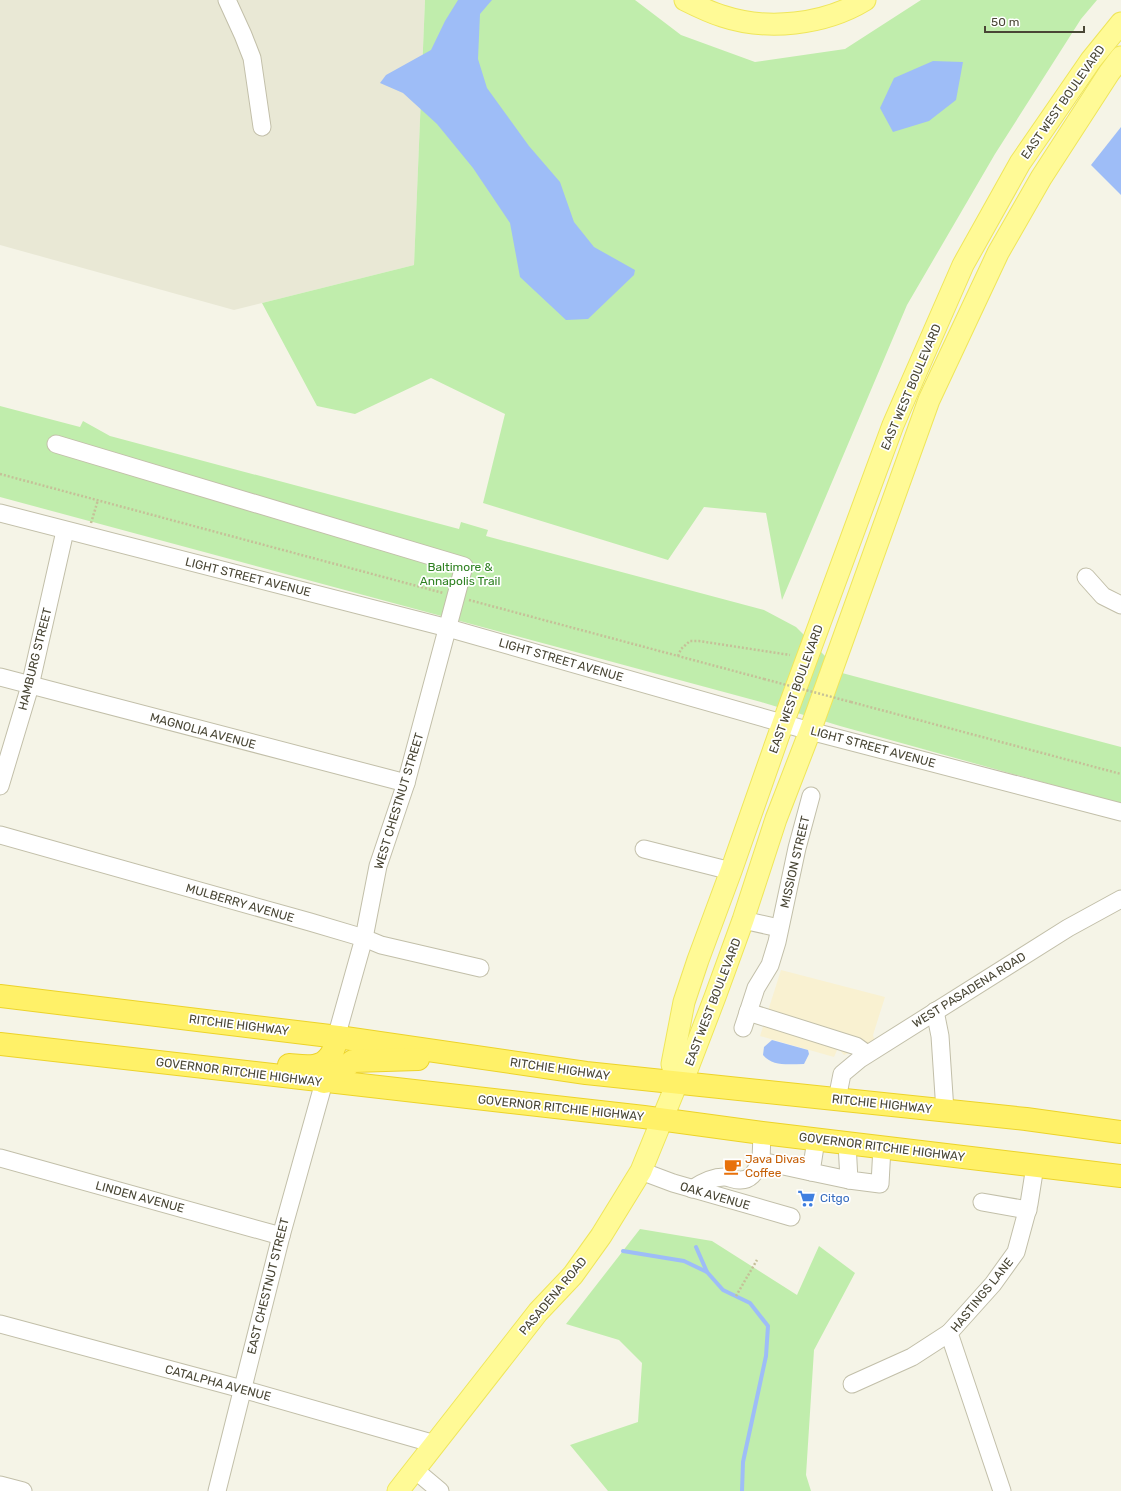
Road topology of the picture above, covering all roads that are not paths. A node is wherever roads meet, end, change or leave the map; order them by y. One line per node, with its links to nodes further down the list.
1 (227, 0): 6 (street)
2 (685, 0): 3 (main road)
3 (865, 0)
4 (1121, 23): 15 (main road, EAST WEST BOULEVARD)
5 (1121, 57): 16 (main road, EAST WEST BOULEVARD)
6 (262, 127)
7 (56, 444): 12 (street, WEST CHESTNUT STREET)
8 (0, 513): 9 (street, LIGHT STREET AVENUE)
9 (65, 531): 12 (street, LIGHT STREET AVENUE); 14 (street, HAMBURG STREET)
10 (1086, 577): 11 (street)
11 (1121, 605)
12 (448, 628): 15 (street, LIGHT STREET AVENUE); 17 (street, WEST CHESTNUT STREET)
13 (0, 677): 14 (street, MAGNOLIA AVENUE)
14 (30, 686): 17 (street, MAGNOLIA AVENUE); 18 (street, HAMBURG STREET)
15 (783, 723): 16 (street, LIGHT STREET AVENUE); 23 (main road, EAST WEST BOULEVARD)
16 (810, 731): 20 (street, LIGHT STREET AVENUE); 25 (main road, EAST WEST BOULEVARD)
17 (406, 783): 27 (street, WEST CHESTNUT STREET)
18 (0, 786)
19 (811, 796): 26 (street, MISSION STREET)
20 (1121, 812)
21 (0, 835): 27 (street, MULBERRY AVENUE)
22 (644, 848): 23 (street)
23 (731, 871): 37 (main road, EAST WEST BOULEVARD)
24 (1121, 899): 30 (street, WEST PASADENA ROAD)
25 (743, 920): 26 (street); 37 (main road, EAST WEST BOULEVARD)
26 (780, 928): 33 (street, MISSION STREET)
27 (364, 938): 28 (street, MULBERRY AVENUE); 31 (street, WEST CHESTNUT STREET)
28 (480, 968)
29 (0, 996): 31 (highway, RITCHIE HIGHWAY)
30 (935, 1012): 33 (street, WEST PASADENA ROAD); 39 (street)
31 (338, 1037): 34 (highway, RITCHIE HIGHWAY); 35 (highway)
32 (0, 1044): 35 (highway, GOVERNOR RITCHIE HIGHWAY)
33 (867, 1054): 38 (street, WEST PASADENA ROAD)
34 (477, 1057): 36 (highway); 37 (highway, RITCHIE HIGHWAY)
35 (181, 1065): 36 (highway, GOVERNOR RITCHIE HIGHWAY)
36 (324, 1082): 40 (highway, GOVERNOR RITCHIE HIGHWAY); 57 (street, EAST CHESTNUT STREET)
37 (677, 1083): 38 (highway, RITCHIE HIGHWAY); 40 (main road, PASADENA ROAD)
38 (837, 1099): 39 (highway, RITCHIE HIGHWAY)
39 (945, 1111): 41 (highway, RITCHIE HIGHWAY)
40 (663, 1121): 42 (highway, GOVERNOR RITCHIE HIGHWAY); 49 (main road, PASADENA ROAD)
41 (1121, 1132)
42 (762, 1133): 43 (highway, GOVERNOR RITCHIE HIGHWAY); 47 (street)
43 (816, 1140): 44 (highway, GOVERNOR RITCHIE HIGHWAY); 50 (street)
44 (847, 1143): 45 (highway, GOVERNOR RITCHIE HIGHWAY); 52 (street)
45 (882, 1147): 48 (highway, GOVERNOR RITCHIE HIGHWAY); 52 (street)
46 (0, 1158): 57 (street, LINDEN AVENUE)
47 (761, 1161): 50 (street); 53 (street)
48 (1035, 1166): 51 (highway, GOVERNOR RITCHIE HIGHWAY); 55 (street, HASTINGS LANE)
49 (641, 1171): 53 (street, OAK AVENUE); 62 (main road, PASADENA ROAD)
50 (811, 1172): 52 (street)
51 (1121, 1176)
52 (849, 1180)
53 (692, 1189): 56 (street, OAK AVENUE)
54 (982, 1202): 55 (street)
55 (1028, 1210): 59 (street, HASTINGS LANE)
56 (790, 1217)
57 (281, 1236): 61 (street, EAST CHESTNUT STREET)
58 (0, 1324): 61 (street, CATALPHA AVENUE)
59 (949, 1333): 60 (street); 69 (street, HASTINGS LANE)
60 (852, 1384)
61 (242, 1389): 62 (street, CATALPHA AVENUE); 66 (street, EAST CHESTNUT STREET)
62 (435, 1444): 63 (main road, PASADENA ROAD)
63 (415, 1470): 67 (main road, PASADENA ROAD); 68 (street)
64 (0, 1485): 65 (street)
65 (23, 1491)
66 (217, 1491)
67 (398, 1491)
68 (440, 1491)
69 (1002, 1491)

